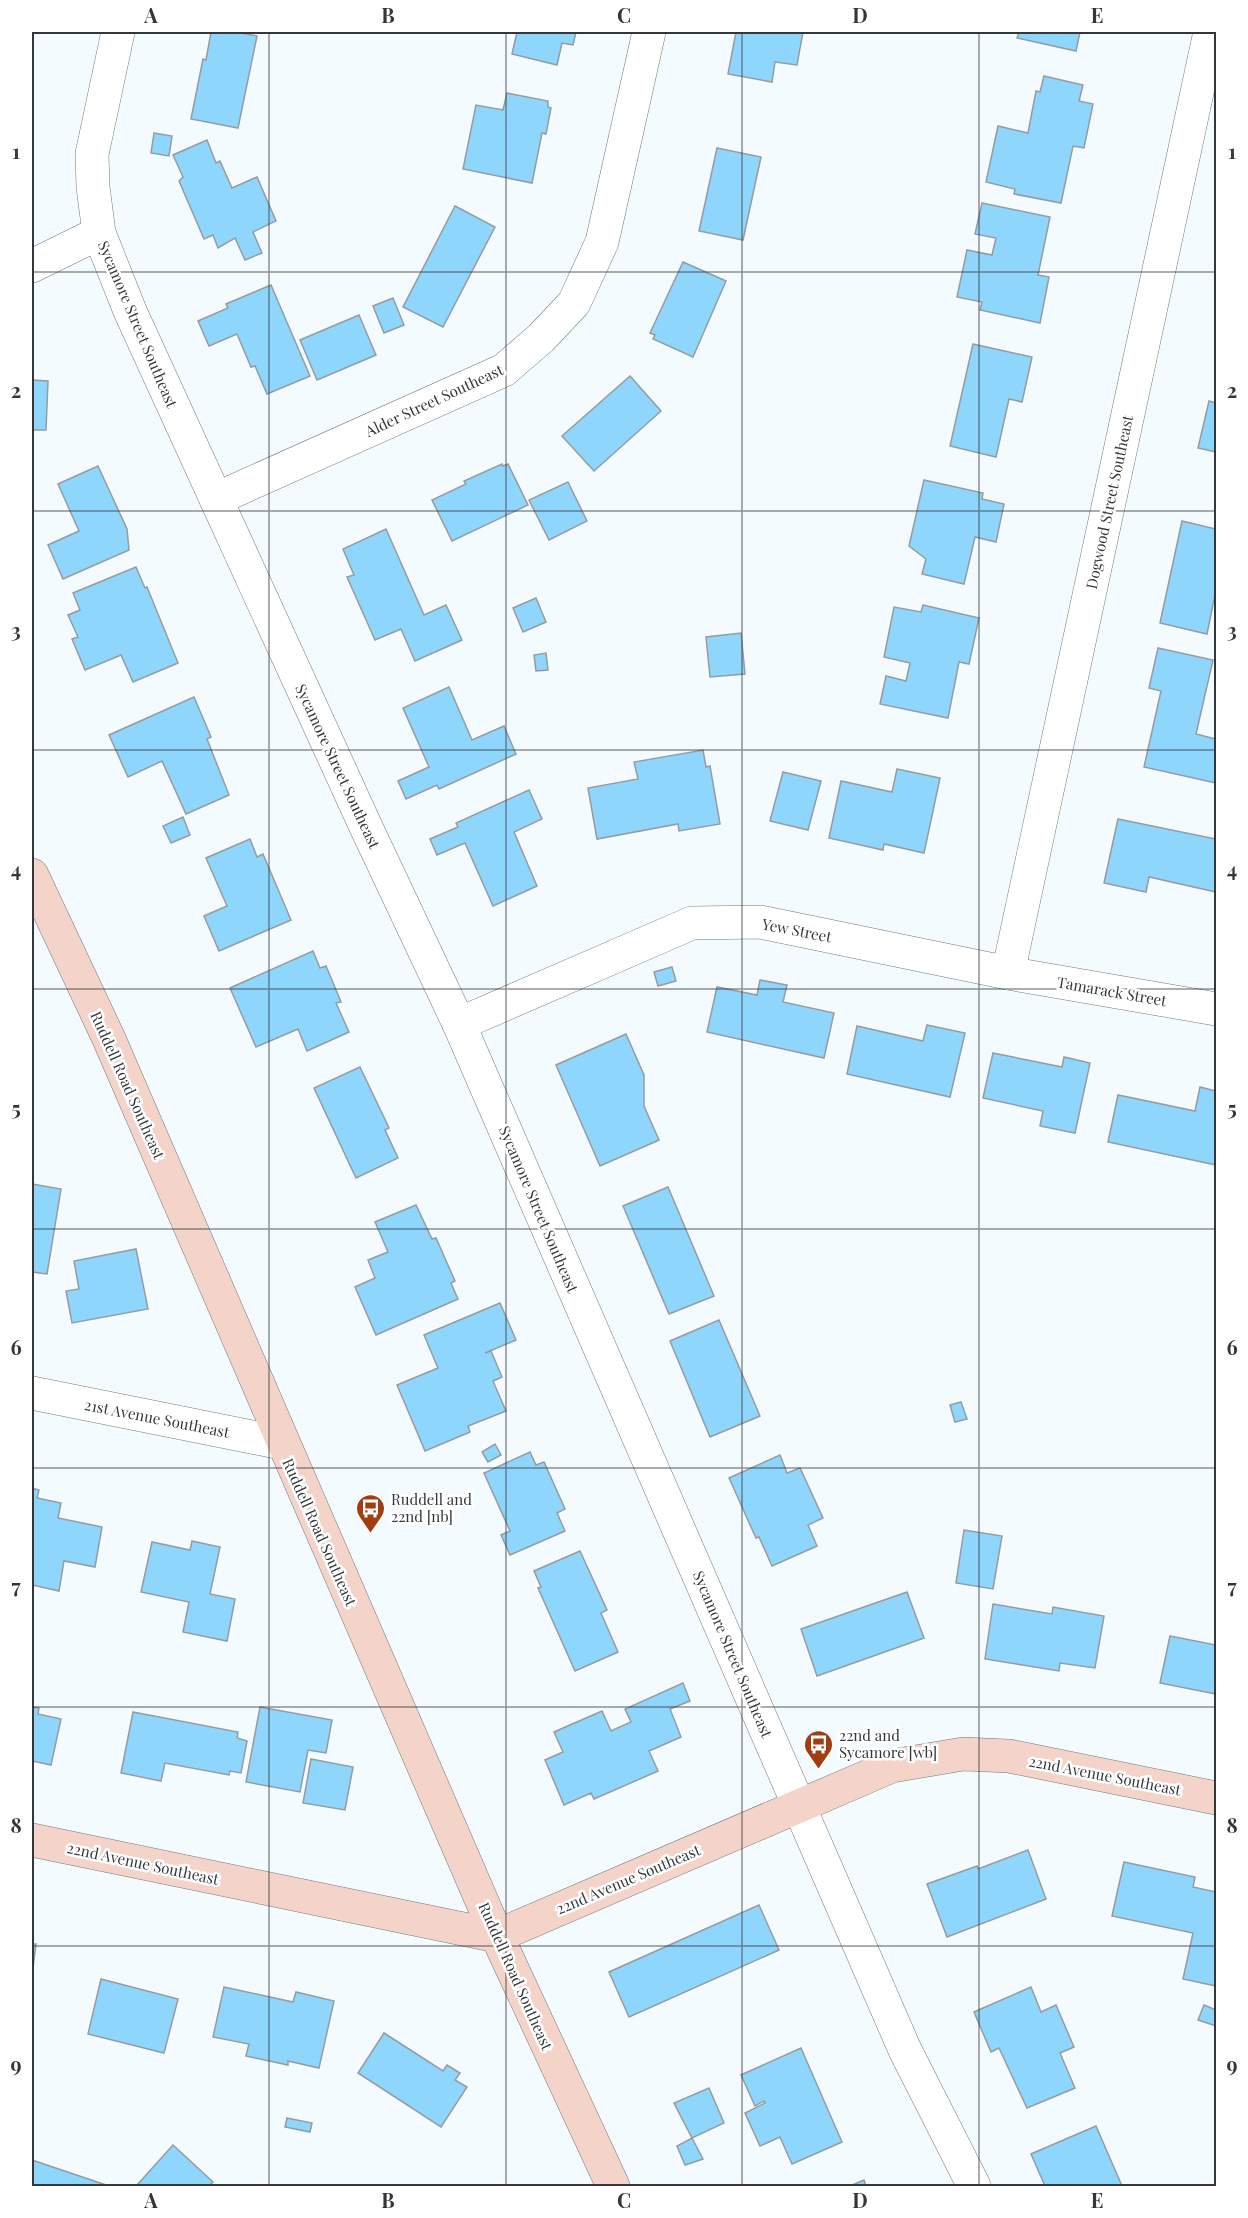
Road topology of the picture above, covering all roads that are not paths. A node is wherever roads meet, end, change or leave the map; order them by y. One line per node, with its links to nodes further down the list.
1 (118, 32): 4 (street, Sycamore Street Southeast)
2 (649, 32): 6 (street, Alder Street Southeast)
3 (1210, 32): 8 (street, Dogwood Street Southeast)
4 (99, 233): 5 (street); 6 (street, Sycamore Street Southeast)
5 (32, 266)
6 (216, 499): 10 (street, Sycamore Street Southeast)
7 (32, 875): 12 (main road, Ruddell Road Southeast)
8 (1008, 973): 9 (street, Tamarack Street); 10 (street, Yew Street)
9 (1216, 1009)
10 (459, 1024): 14 (street, Sycamore Street Southeast)
11 (32, 1393): 12 (street, 21st Avenue Southeast)
12 (282, 1443): 16 (main road, Ruddell Road Southeast)
13 (1216, 1798): 14 (main road, 22nd Avenue Southeast)
14 (798, 1805): 16 (main road, 22nd Avenue Southeast); 18 (street, Sycamore Street Southeast)
15 (32, 1840): 16 (main road, 22nd Avenue Southeast)
16 (497, 1936): 17 (main road, Ruddell Road Southeast)
17 (613, 2187)
18 (974, 2187)

